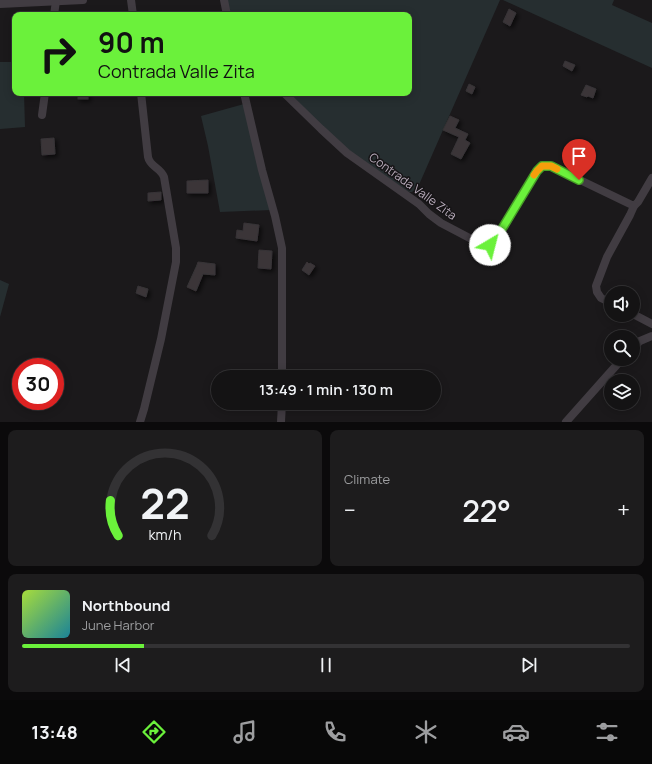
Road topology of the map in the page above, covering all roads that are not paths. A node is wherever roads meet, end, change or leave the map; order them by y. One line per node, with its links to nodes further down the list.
1 (83, 0): 4 (street)
2 (131, 0): 7 (street)
3 (224, 0): 8 (street)
4 (56, 1): 5 (street); 6 (street)
5 (0, 4)
6 (54, 12)
7 (133, 12)
8 (226, 12)
9 (45, 96): 13 (street)
10 (141, 96): 24 (street)
11 (245, 96): 22 (street)
12 (287, 96): 15 (street, Contrada Valle Zita)
13 (42, 115)
14 (652, 178): 15 (street)
15 (634, 206): 16 (street)
16 (604, 300)
17 (640, 318): 18 (street)
18 (652, 324)
19 (652, 336): 20 (street)
20 (640, 341)
21 (616, 366): 26 (street)
22 (282, 370)
23 (282, 410): 25 (street)
24 (140, 422)
25 (281, 422)
26 (566, 422)

